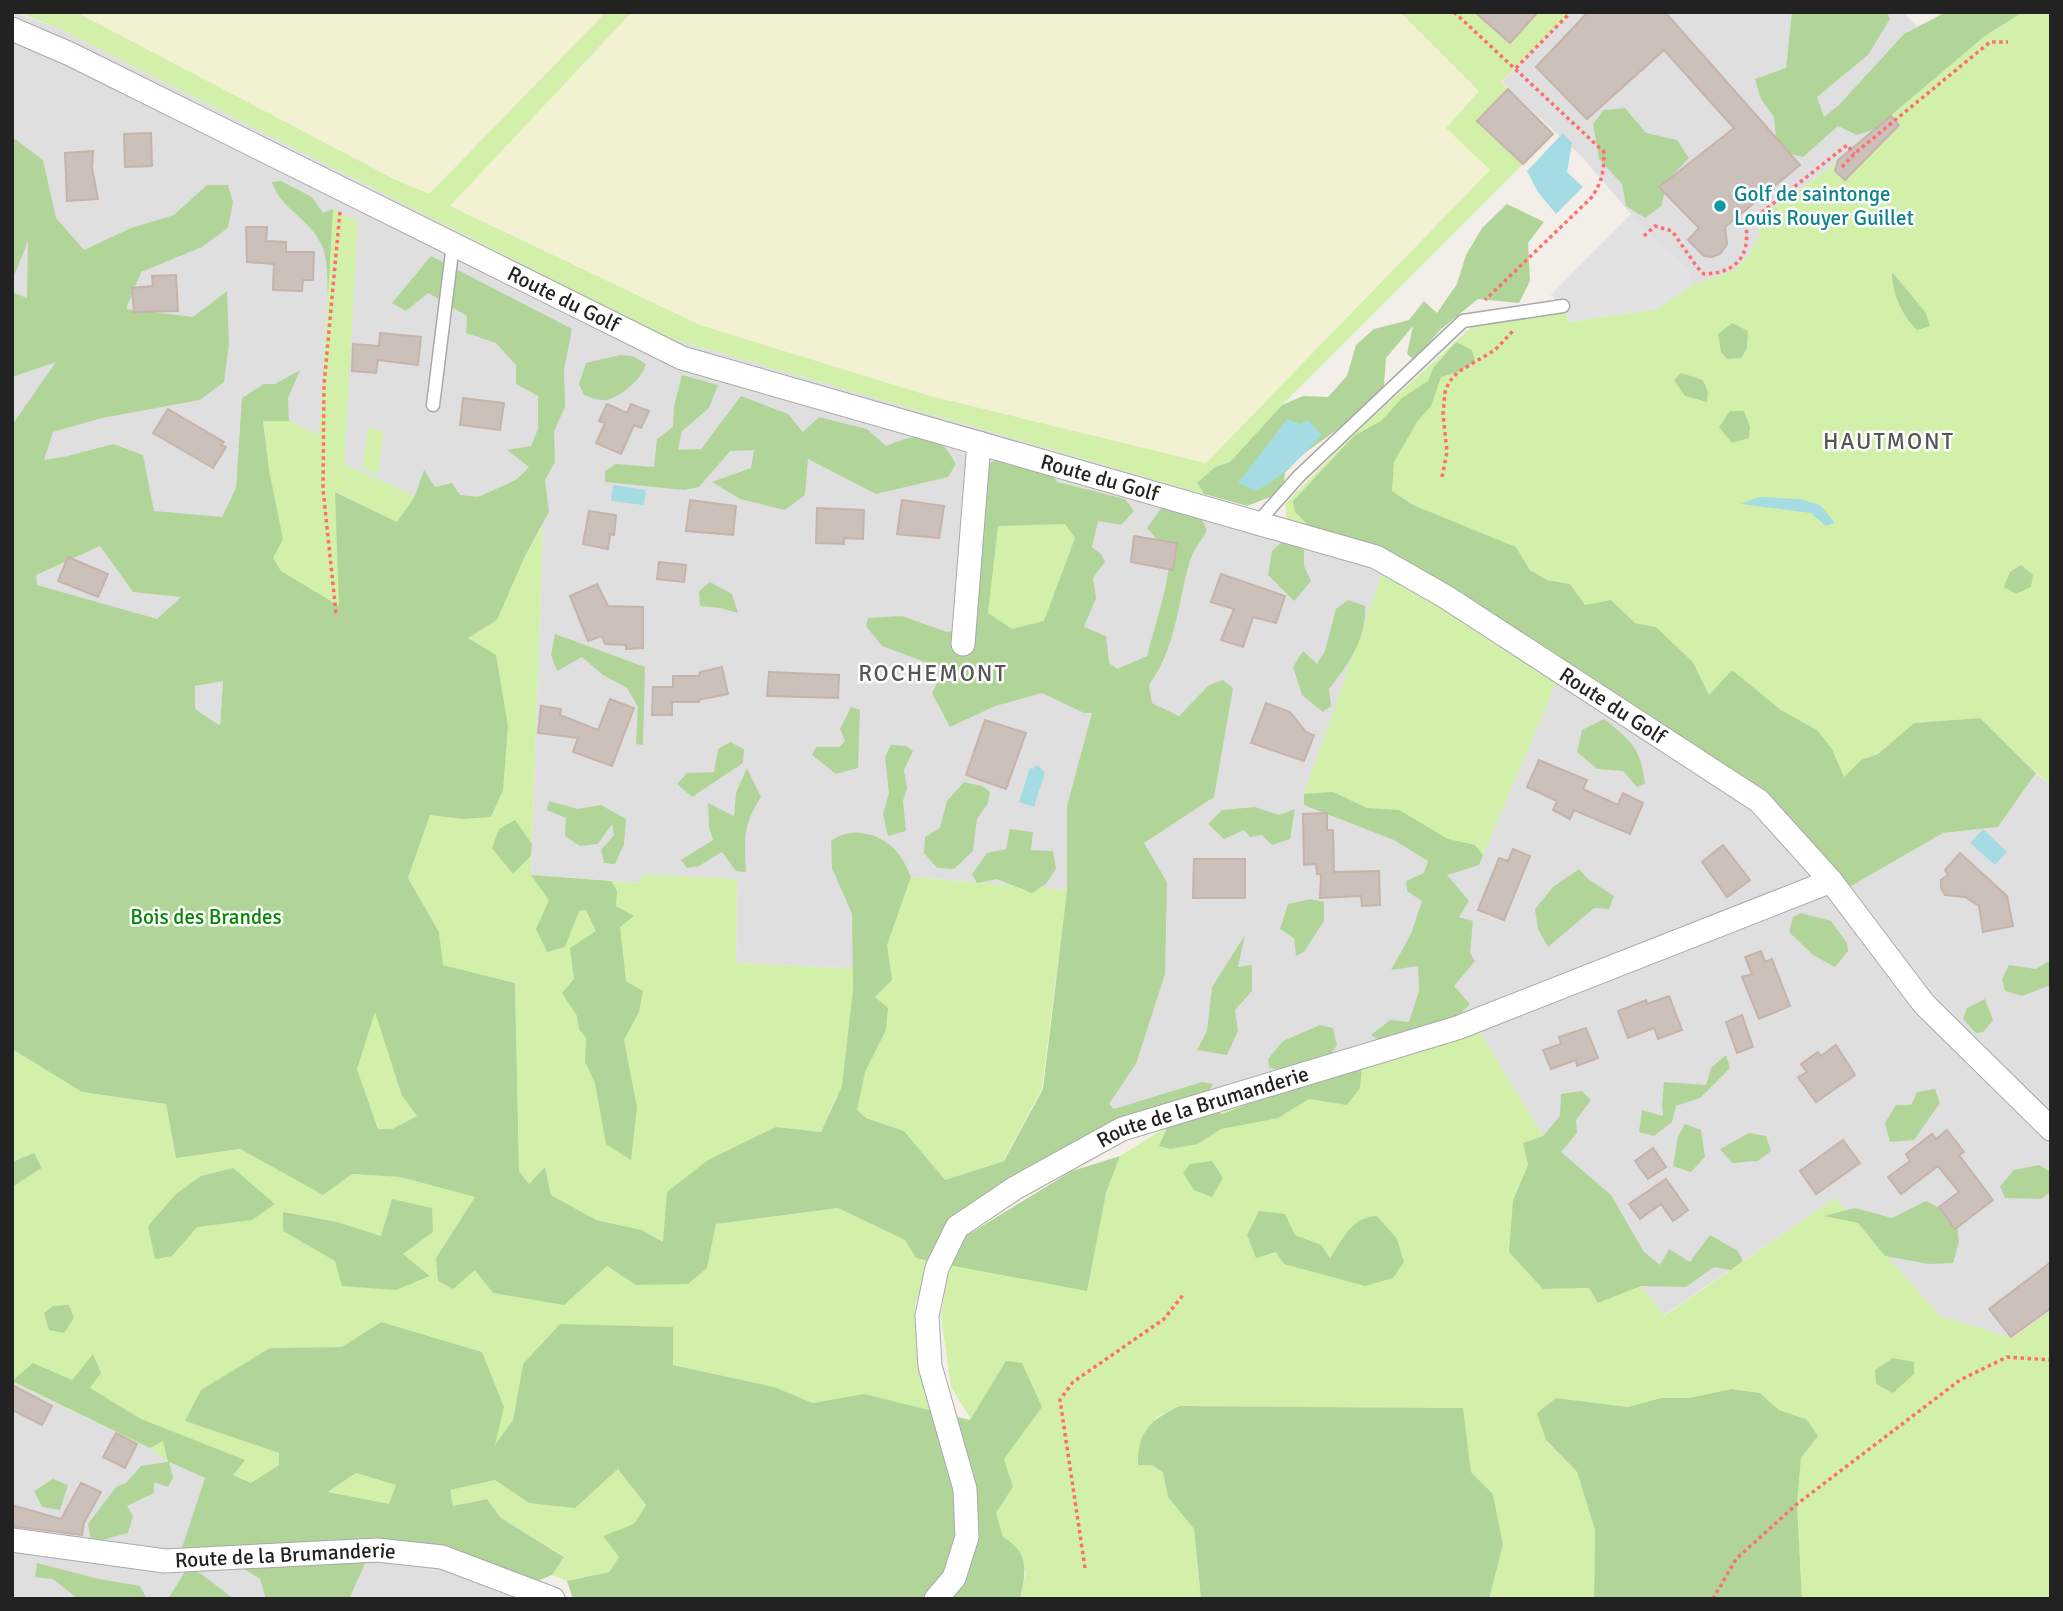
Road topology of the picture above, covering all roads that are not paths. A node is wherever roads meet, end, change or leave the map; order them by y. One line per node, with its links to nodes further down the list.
1 (12, 29): 2 (street, Route du Golf)
2 (453, 244): 4 (lane); 5 (street, Route du Golf)
3 (1563, 306): 6 (lane)
4 (433, 405)
5 (979, 443): 6 (street, Route du Golf); 7 (street)
6 (1258, 522): 8 (street, Route du Golf)
7 (964, 644)
8 (1831, 881): 9 (street, Route du Golf); 12 (street, Route de la Brumanderie)
9 (2051, 1129)
10 (12, 1540): 11 (street, Route de la Brumanderie)
11 (553, 1599)
12 (936, 1599)

